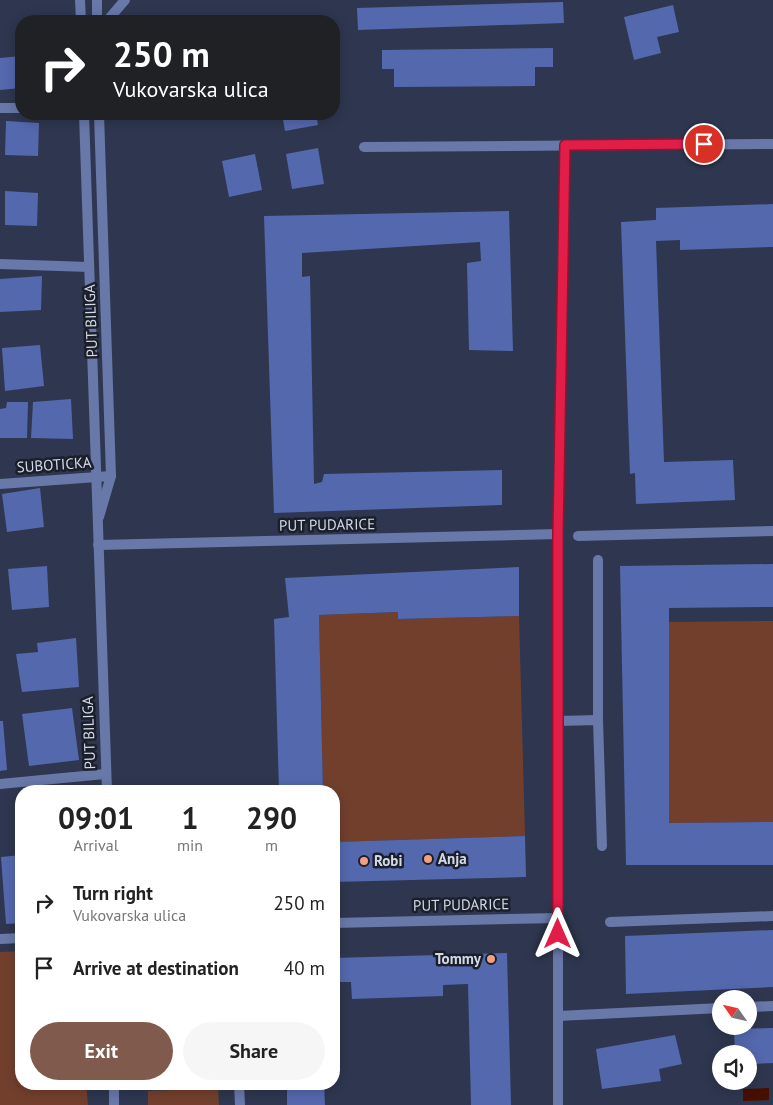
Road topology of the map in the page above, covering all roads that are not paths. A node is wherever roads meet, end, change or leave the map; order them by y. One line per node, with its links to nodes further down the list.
1 (80, 0): 4 (street)
2 (97, 0): 5 (street)
3 (125, 0): 6 (street)
4 (81, 15)
5 (97, 15)
6 (112, 15)
7 (0, 108): 8 (street)
8 (15, 108)
9 (84, 120): 15 (street, PUT BILIGA)
10 (99, 120): 16 (street, PUT BILIGA)
11 (773, 144): 12 (street)
12 (565, 145): 13 (street); 21 (street)
13 (364, 147)
14 (0, 264): 15 (street)
15 (89, 267): 17 (street, PUT BILIGA)
16 (111, 476): 17 (street, SUBOTICKA); 19 (street, PUT BILIGA)
17 (96, 477): 18 (street, SUBOTICKA); 19 (street, PUT BILIGA)
18 (0, 484)
19 (97, 525): 23 (street, PUT BILIGA)
20 (773, 532): 22 (street)
21 (558, 534): 23 (street, PUT PUDARICE); 26 (street)
22 (578, 536)
23 (98, 545): 27 (street, PUT BILIGA)
24 (598, 560): 25 (street)
25 (598, 720): 26 (street); 30 (street)
26 (558, 721): 32 (street)
27 (105, 774): 28 (street); 29 (street, PUT BILIGA)
28 (0, 784)
29 (106, 785)
30 (602, 846)
31 (773, 916): 33 (street)
32 (558, 918): 34 (street, PUT PUDARICE); 40 (street)
33 (610, 922)
34 (340, 923)
35 (15, 938): 36 (street)
36 (0, 939)
37 (773, 1006): 38 (street)
38 (758, 1007)
39 (712, 1008): 40 (street)
40 (558, 1016): 45 (street)
41 (114, 1090): 43 (street)
42 (239, 1090): 44 (street)
43 (114, 1105)
44 (240, 1105)
45 (558, 1105)

